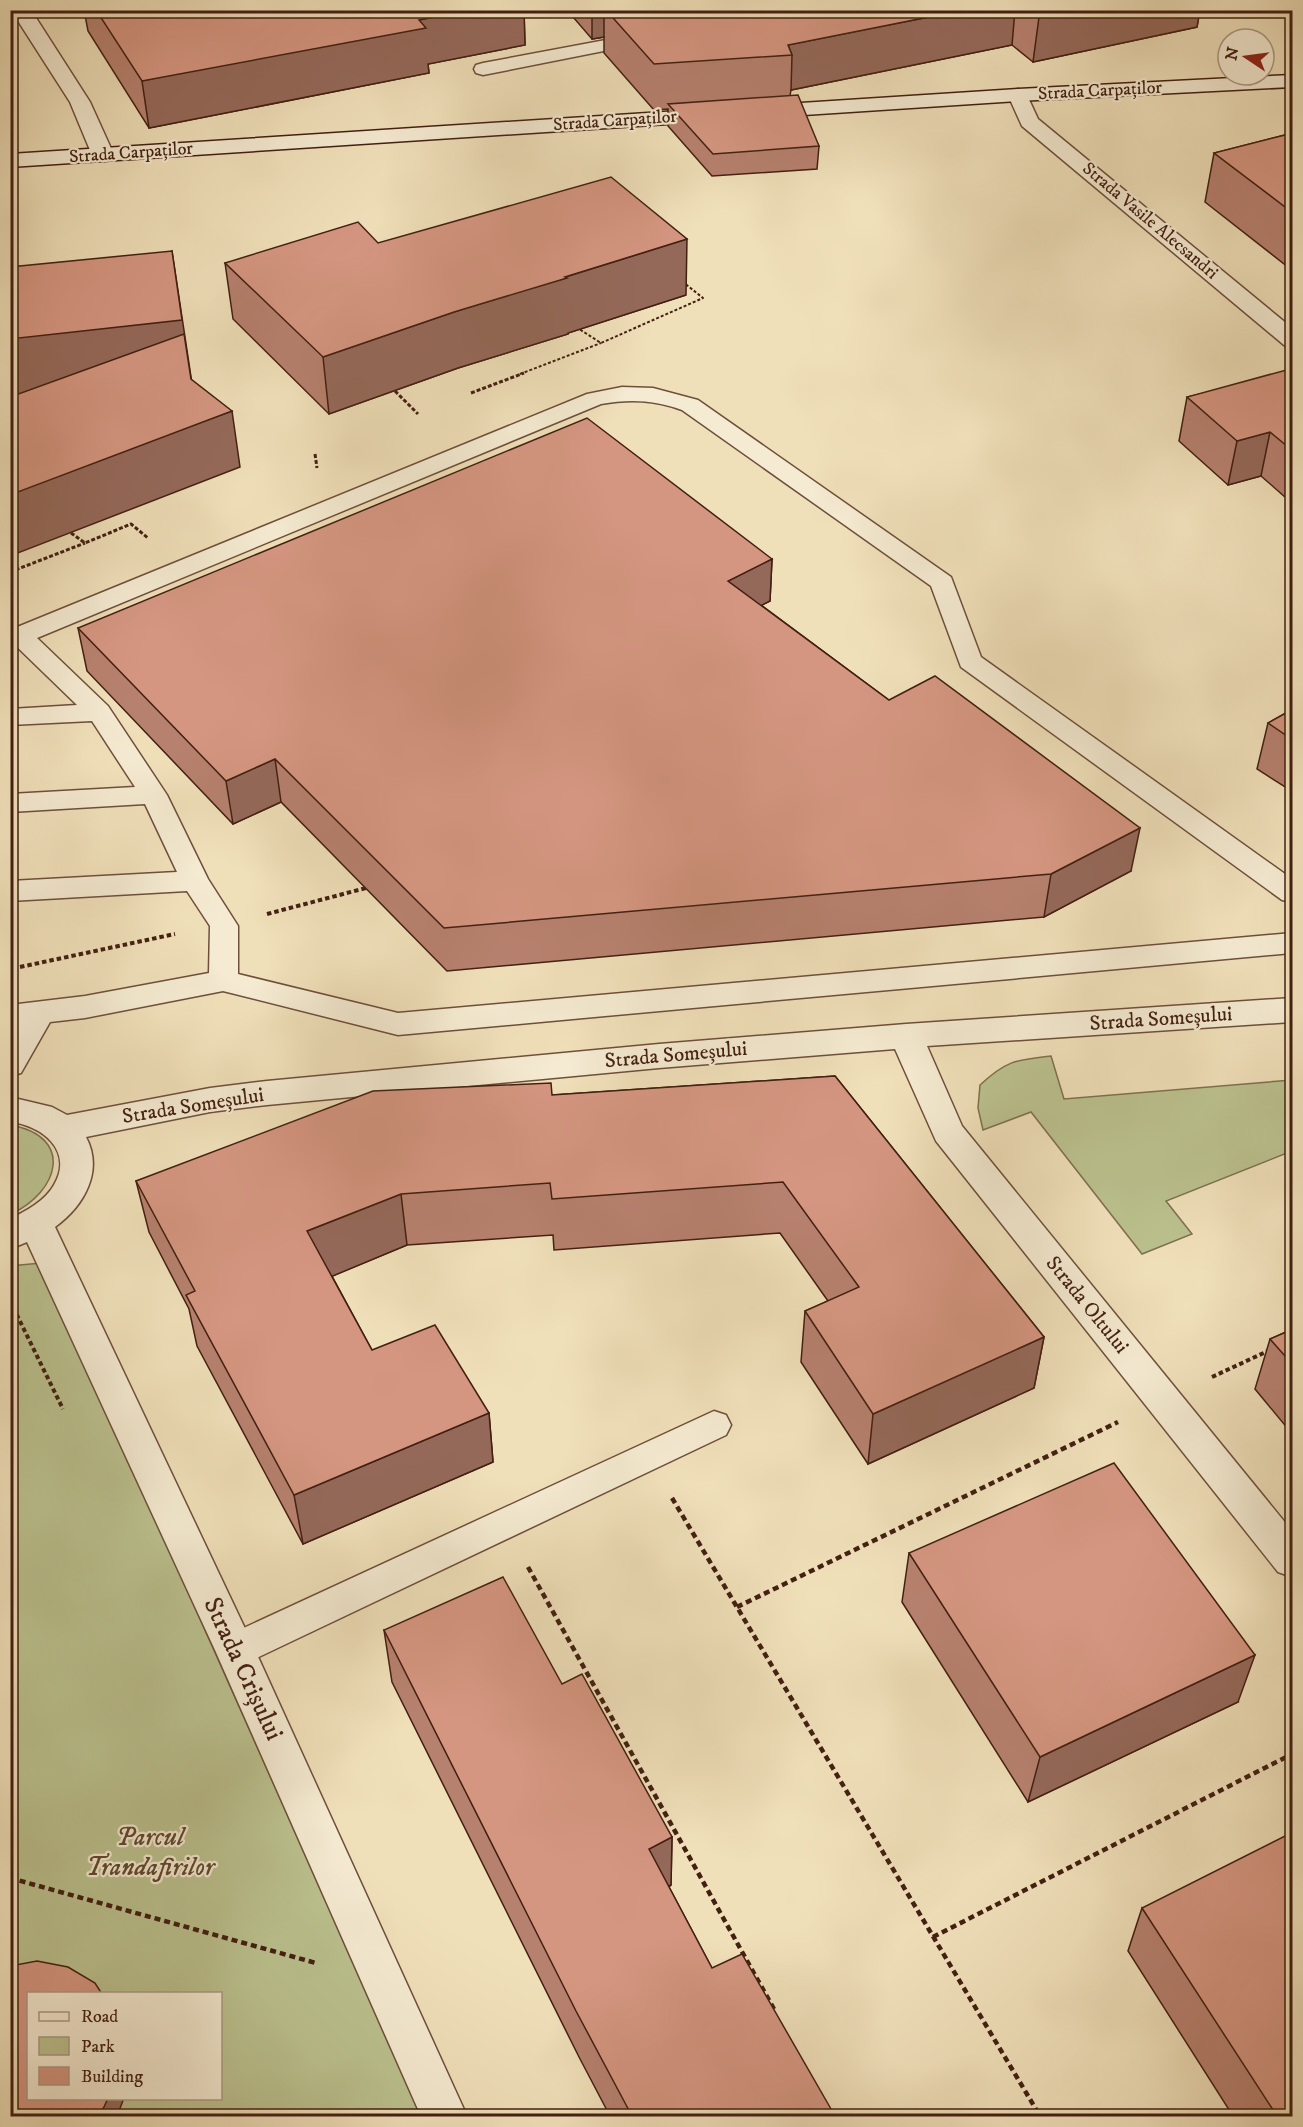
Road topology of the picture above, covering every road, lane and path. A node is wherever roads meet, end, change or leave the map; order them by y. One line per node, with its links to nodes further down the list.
1 (21, 10): 6 (street)
2 (657, 35): 3 (lane)
3 (483, 69)
4 (1293, 81): 5 (street, Strada Carpaților)
5 (1018, 95): 6 (street, Strada Carpaților); 10 (street, Strada Vasile Alecsandri)
6 (103, 155): 7 (street, Strada Carpaților)
7 (10, 161)
8 (678, 277): 11 (path)
9 (571, 323): 11 (path)
10 (1293, 340)
11 (601, 343): 13 (path)
12 (395, 391): 14 (path)
13 (471, 393)
14 (418, 414)
15 (71, 533): 16 (path)
16 (85, 543): 17 (path); 18 (path)
17 (184, 568): 19 (lane); 26 (lane)
18 (10, 572)
19 (15, 637): 20 (lane)
20 (99, 712): 21 (lane); 22 (lane)
21 (10, 717)
22 (154, 795): 23 (lane); 24 (lane)
23 (10, 803)
24 (195, 881): 25 (lane); 28 (lane)
25 (10, 891)
26 (1293, 893)
27 (1293, 943): 28 (lane)
28 (223, 981): 30 (lane)
29 (1293, 1010): 32 (street, Strada Someșului)
30 (40, 1012): 31 (lane); 33 (lane)
31 (10, 1016)
32 (906, 1036): 35 (street, Strada Someșului); 38 (street, Strada Oltului)
33 (10, 1065)
34 (10, 1109): 35 (street)
35 (63, 1129): 36 (street)
36 (23, 1229): 44 (street, Strada Crișului)
37 (1271, 1350): 38 (path)
38 (1163, 1400): 42 (street, Strada Oltului); 43 (path)
39 (714, 1425): 40 (lane)
40 (648, 1457): 41 (lane); 43 (path)
41 (505, 1525): 44 (lane); 49 (path)
42 (1293, 1560)
43 (736, 1607): 47 (path)
44 (235, 1650): 50 (street, Strada Crișului)
45 (1293, 1754): 47 (path)
46 (10, 1878): 48 (path)
47 (933, 1937): 51 (path)
48 (325, 1965)
49 (776, 2013)
50 (444, 2116)
51 (1040, 2116)

